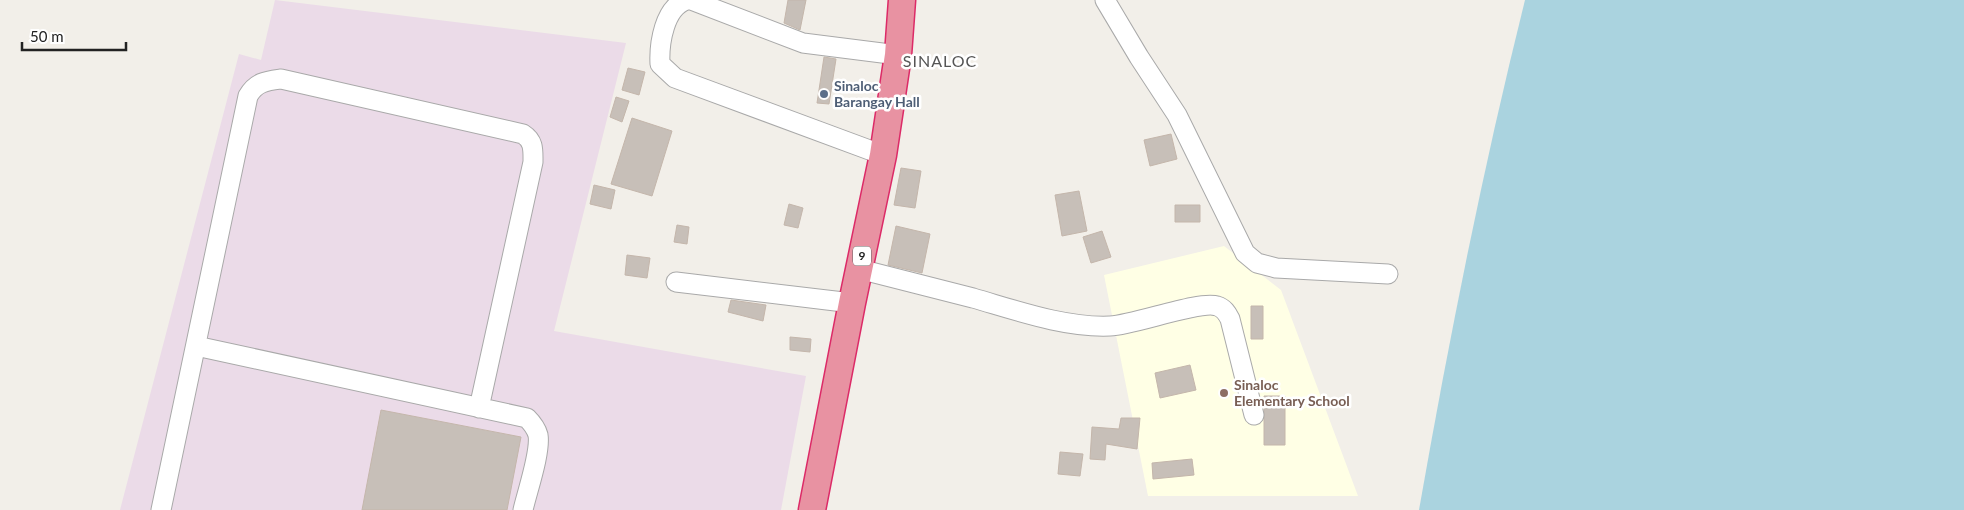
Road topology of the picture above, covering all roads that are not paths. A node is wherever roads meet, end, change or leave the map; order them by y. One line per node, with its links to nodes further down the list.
1 (687, 0): 6 (street)
2 (691, 0): 5 (street)
3 (902, 0): 5 (highway, 9)
4 (1105, 0): 8 (street)
5 (898, 54): 6 (highway, 9)
6 (883, 155): 7 (highway, 9)
7 (859, 269): 10 (highway, 9); 13 (street)
8 (1388, 274)
9 (676, 282): 10 (street)
10 (852, 303): 16 (highway, 9)
11 (196, 346): 12 (street); 12 (street); 14 (street)
12 (479, 408): 15 (street)
13 (1254, 415)
14 (161, 510)
15 (523, 510)
16 (812, 510)

